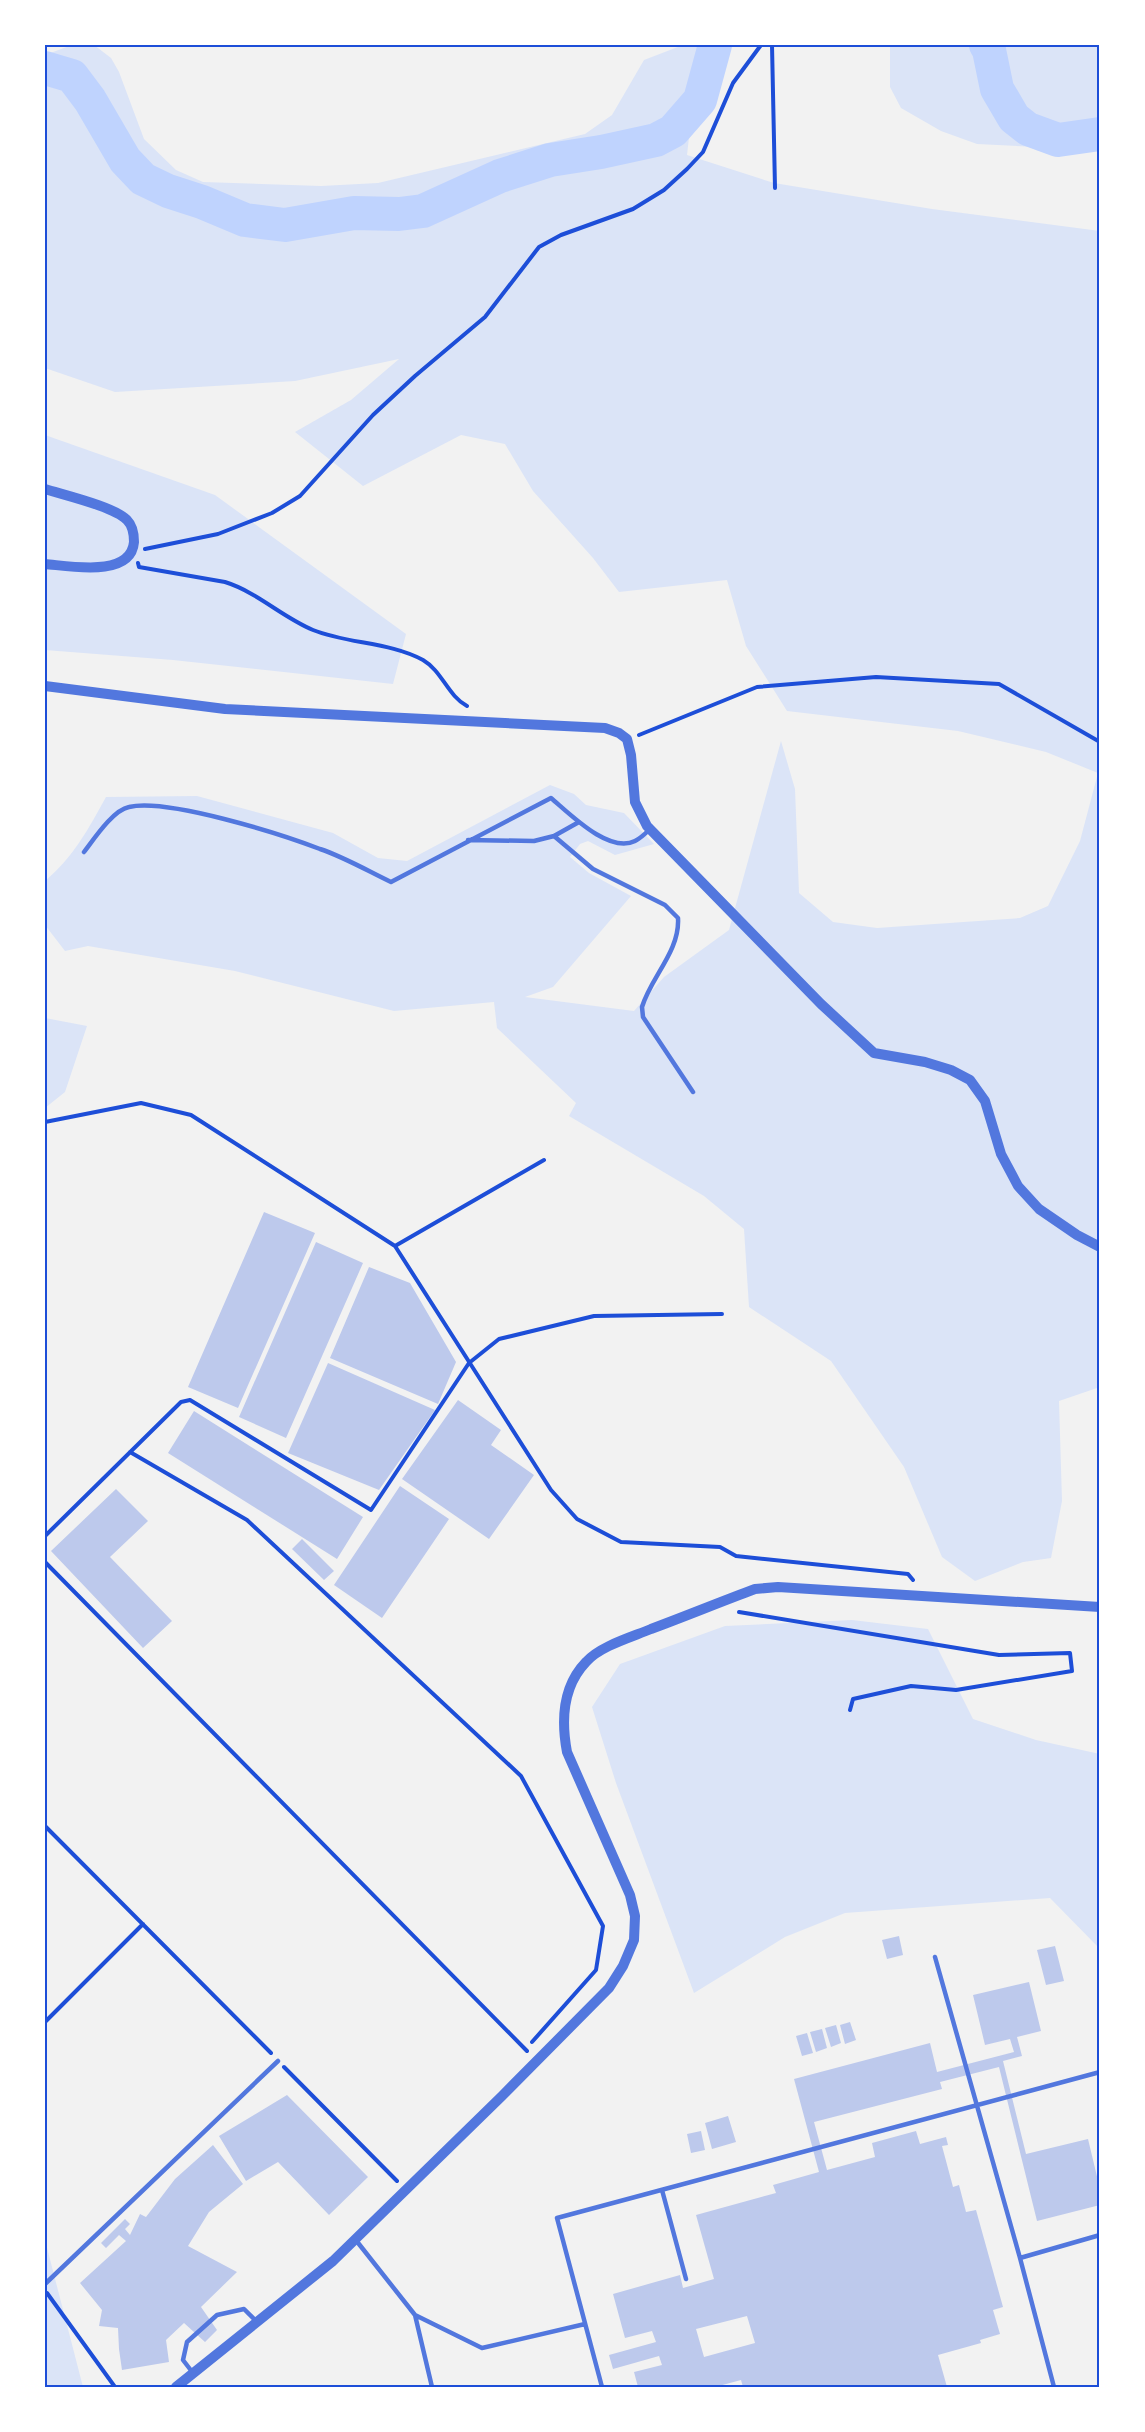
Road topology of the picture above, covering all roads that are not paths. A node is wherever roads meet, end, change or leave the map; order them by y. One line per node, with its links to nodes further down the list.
1 (45, 489): 2 (street)
2 (45, 564)
3 (45, 686): 5 (street)
4 (579, 822): 5 (lane); 6 (lane); 7 (lane)
5 (650, 829): 10 (street)
6 (554, 836): 7 (lane); 9 (lane)
7 (468, 840): 8 (lane)
8 (84, 852)
9 (693, 1092)
10 (1100, 1247)
11 (1100, 1607): 18 (street)
12 (935, 1957): 15 (lane)
13 (278, 2061): 21 (lane)
14 (1100, 2072): 15 (lane)
15 (977, 2105): 16 (lane); 19 (lane)
16 (662, 2190): 20 (lane); 24 (lane)
17 (1100, 2235): 19 (lane)
18 (355, 2239): 22 (lane); 23 (street)
19 (1020, 2258): 29 (lane)
20 (686, 2279)
21 (45, 2284)
22 (415, 2315): 24 (lane); 27 (lane)
23 (256, 2322): 25 (street); 25 (lane)
24 (585, 2324): 28 (lane)
25 (193, 2373): 26 (street)
26 (176, 2387)
27 (432, 2387)
28 (602, 2387)
29 (1054, 2387)

